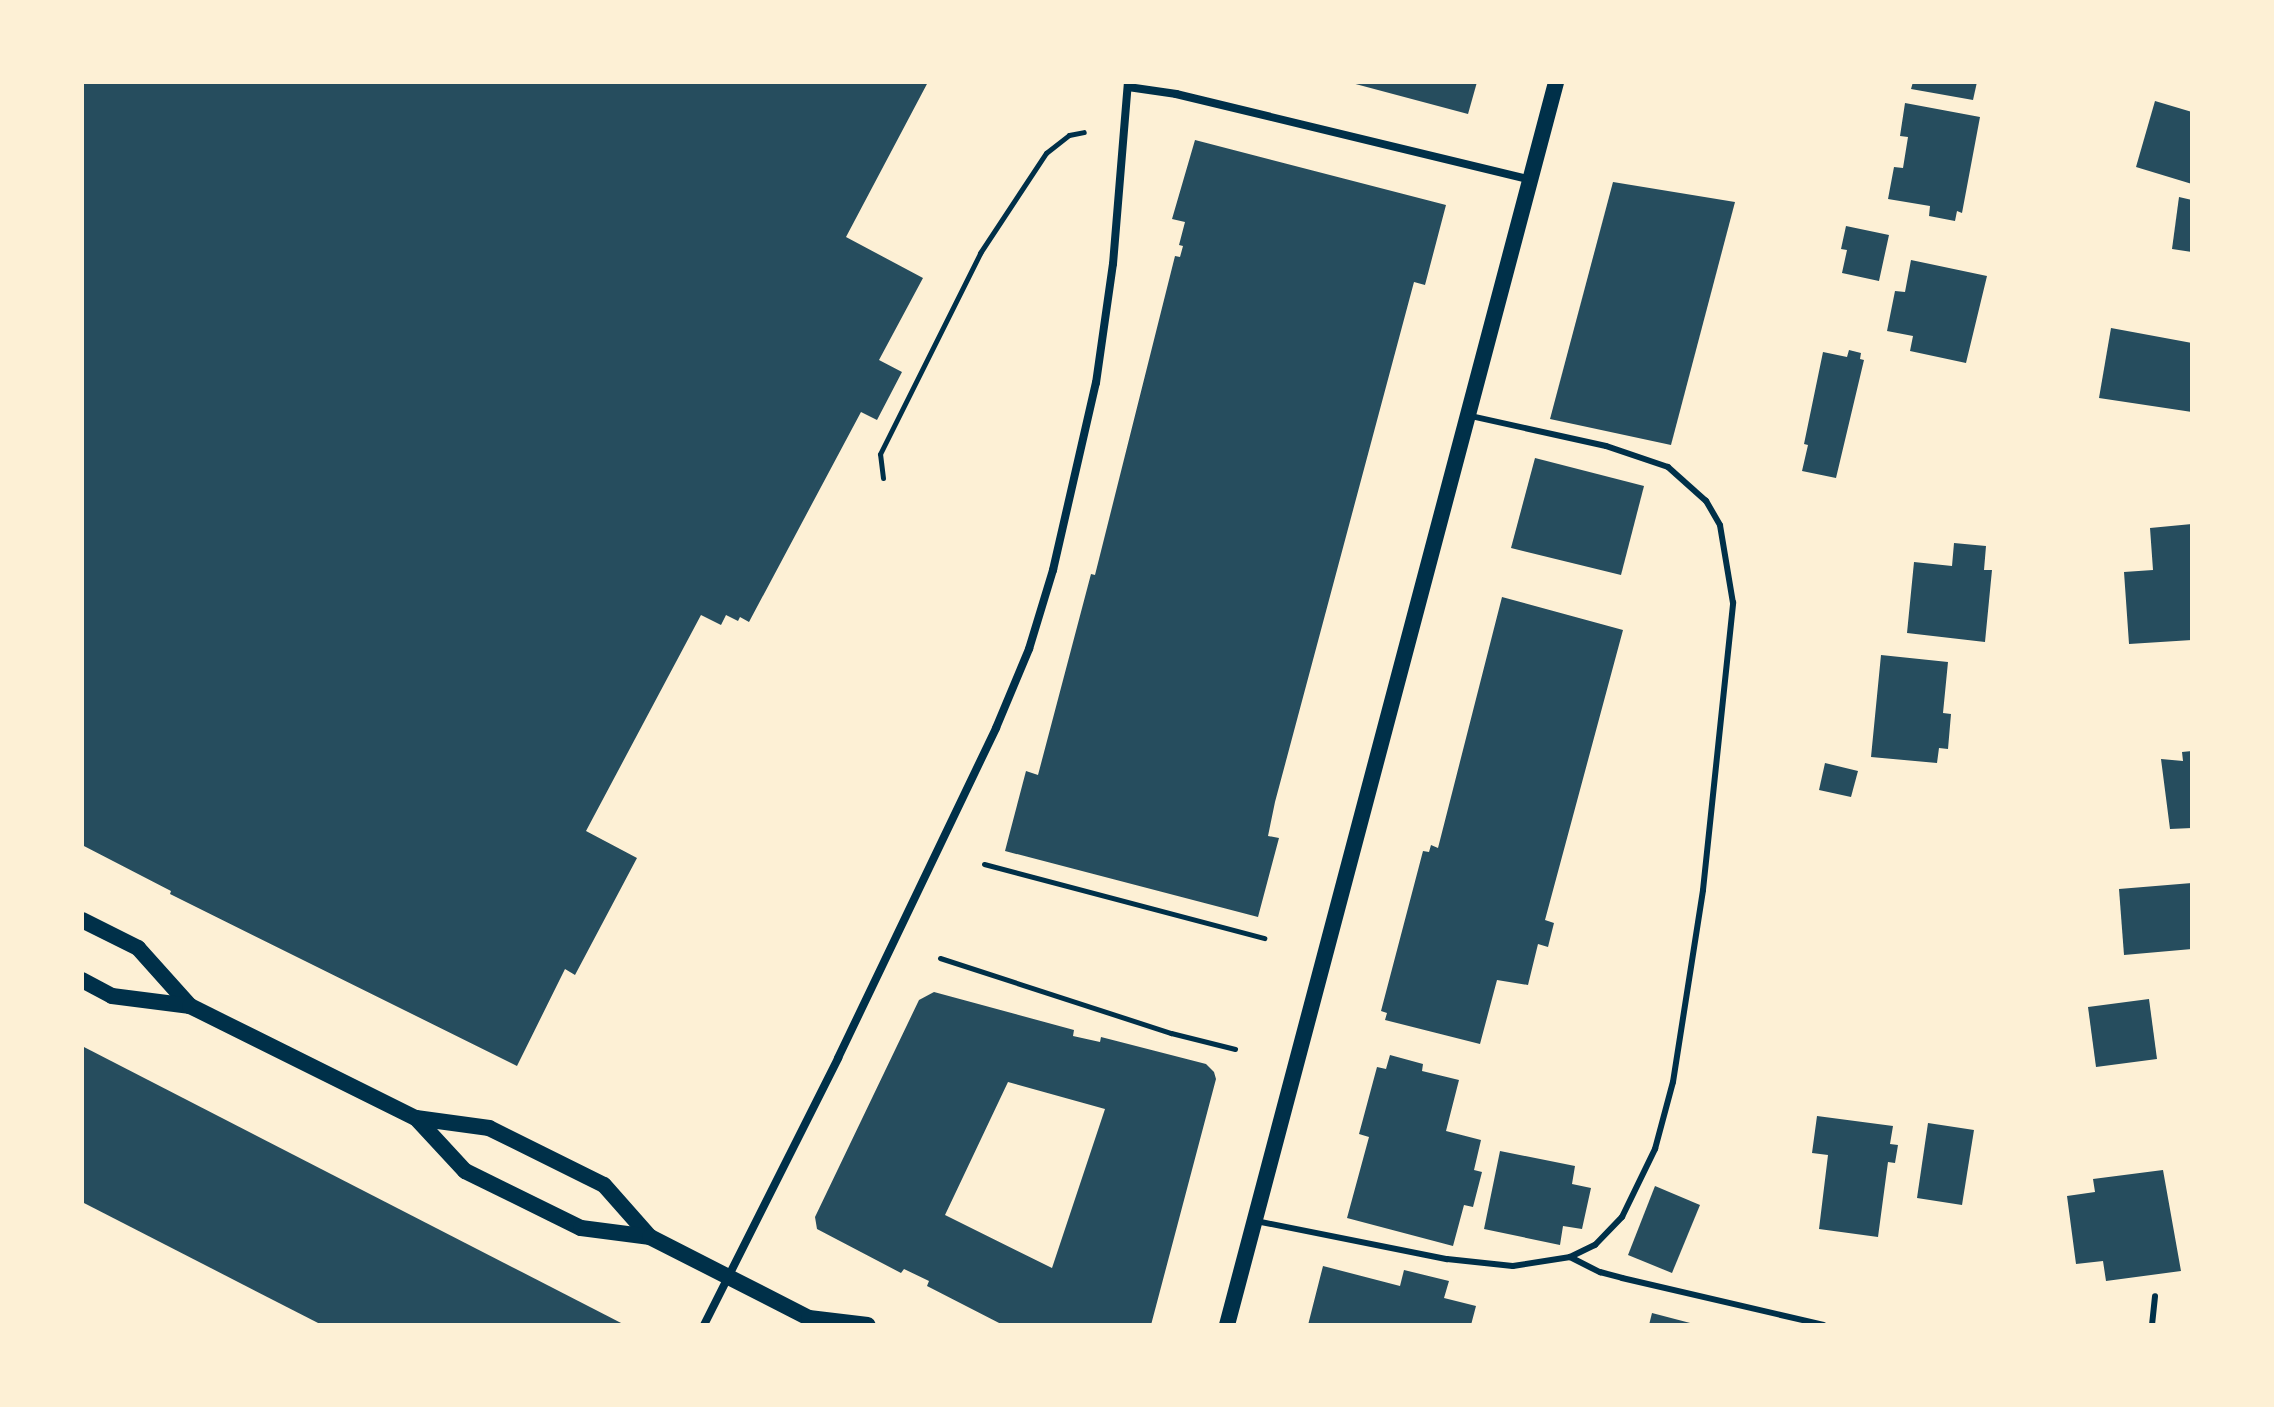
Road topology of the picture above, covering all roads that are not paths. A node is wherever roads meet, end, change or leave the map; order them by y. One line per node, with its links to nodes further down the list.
1 (1556, 82): 3 (main road)
2 (1128, 84): 3 (street); 12 (street)
3 (1531, 180): 4 (main road)
4 (1468, 416): 9 (main road); 11 (lane)
5 (82, 920): 7 (main road)
6 (82, 980): 7 (main road)
7 (190, 1006): 8 (main road)
8 (416, 1118): 10 (main road); 10 (main road)
9 (1256, 1221): 11 (lane); 17 (main road)
10 (650, 1237): 12 (main road)
11 (1570, 1257): 18 (lane)
12 (728, 1277): 14 (main road); 15 (street)
13 (2155, 1296): 19 (lane)
14 (812, 1321): 16 (main road)
15 (704, 1325)
16 (868, 1325)
17 (1227, 1325)
18 (1824, 1325)
19 (2152, 1325)

